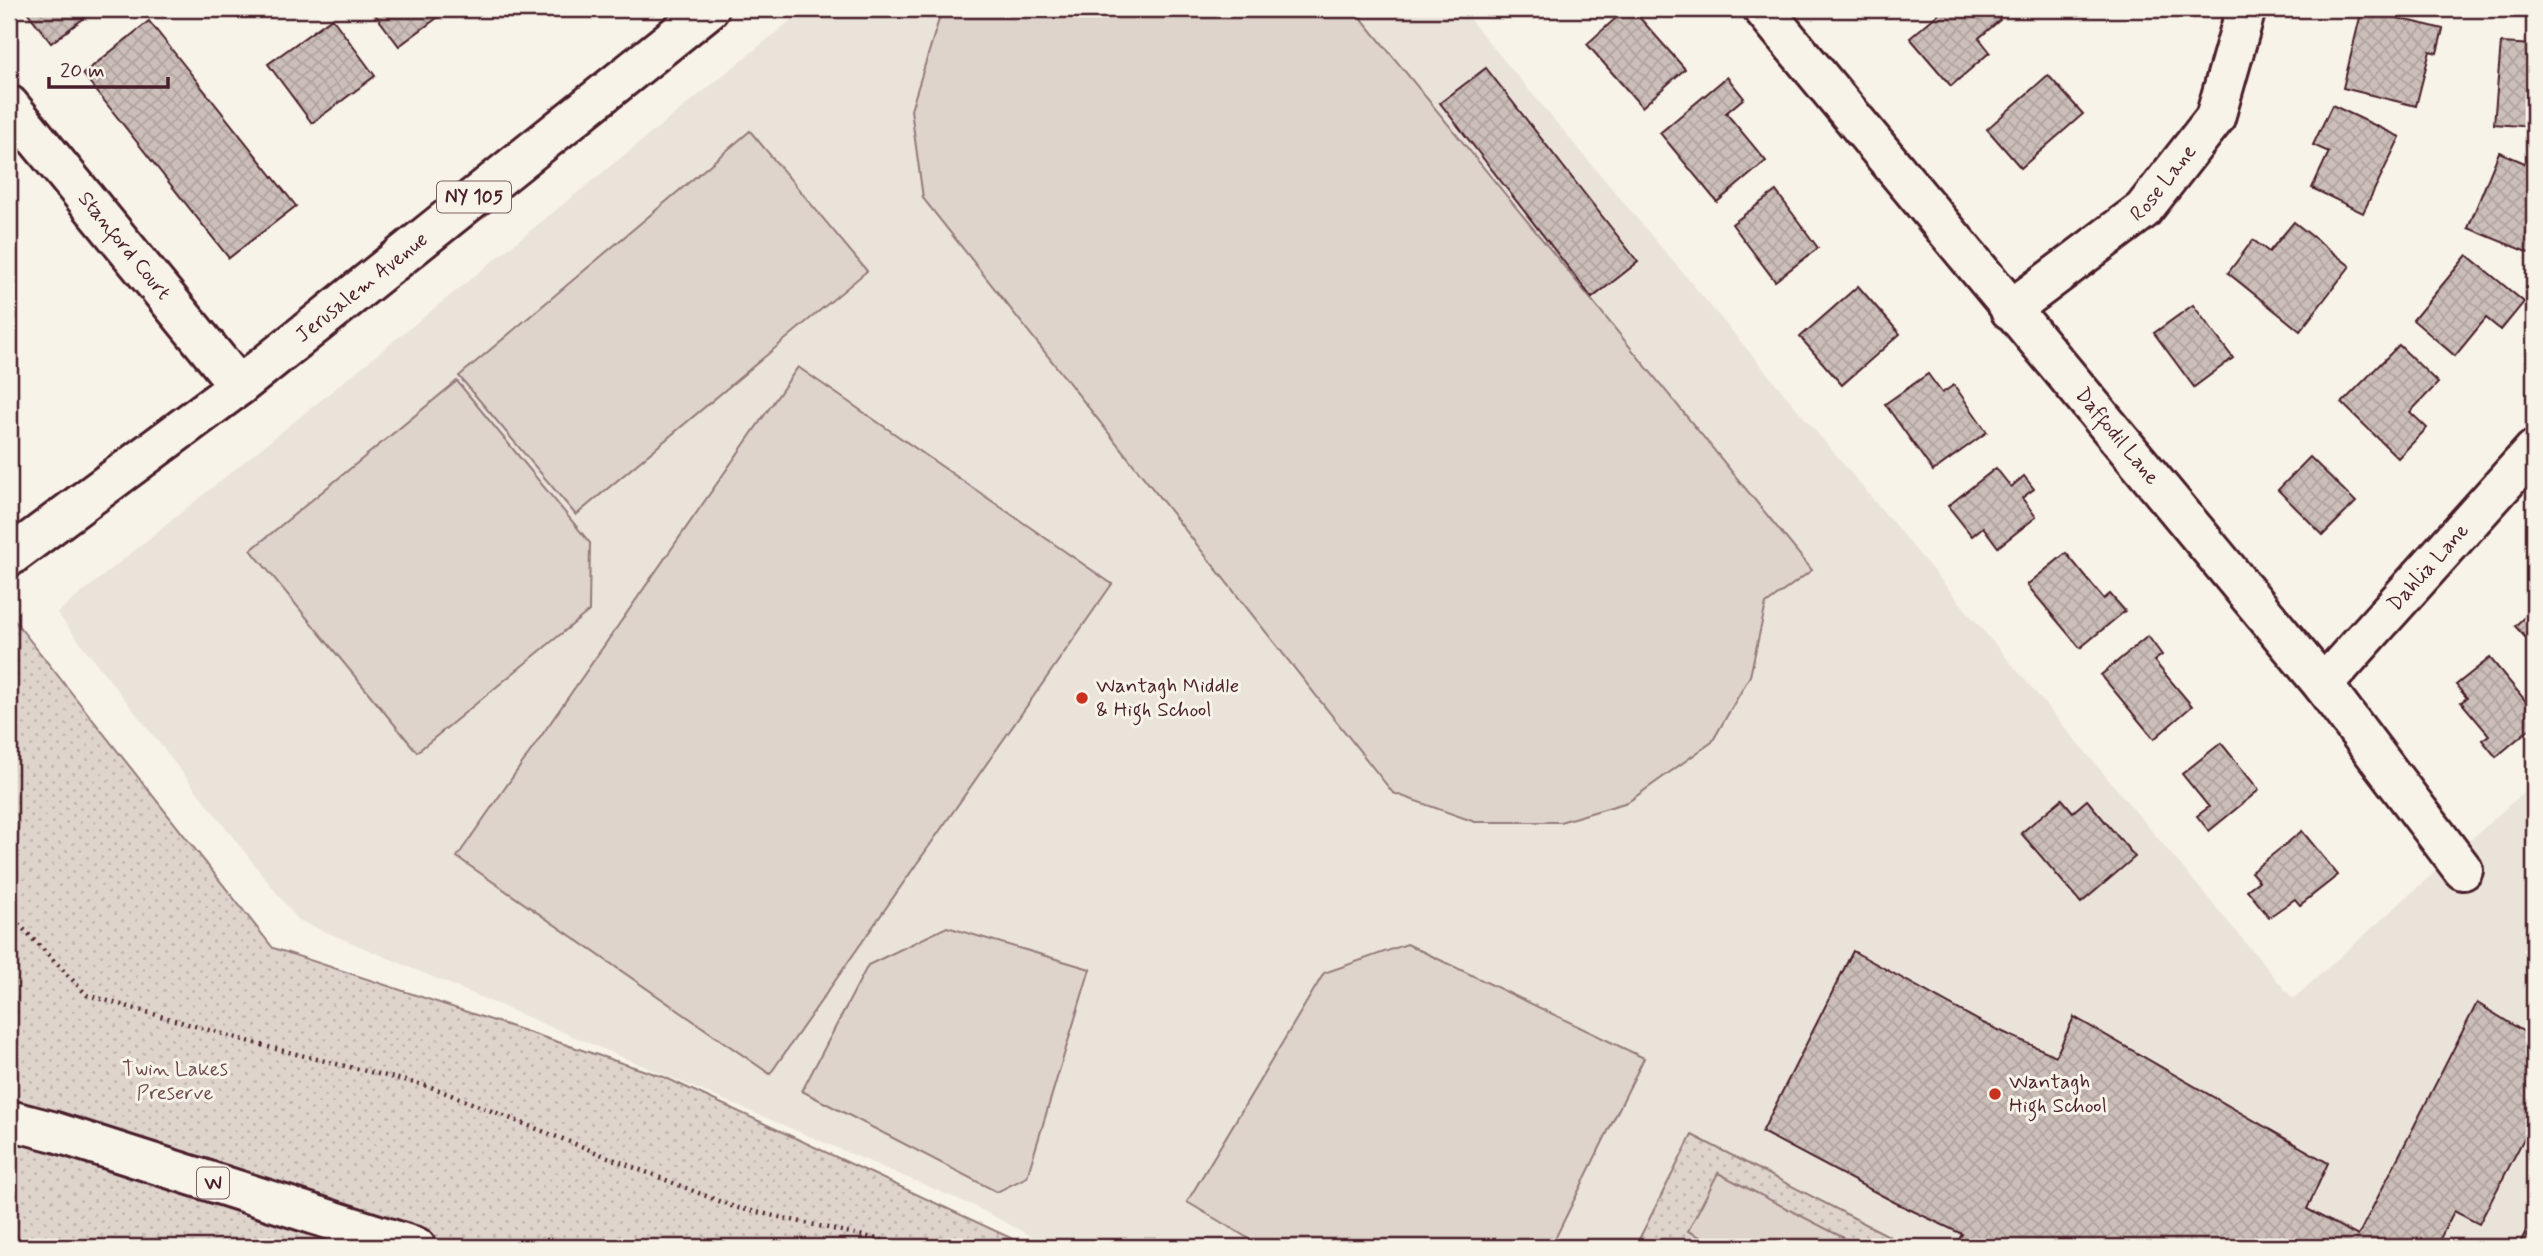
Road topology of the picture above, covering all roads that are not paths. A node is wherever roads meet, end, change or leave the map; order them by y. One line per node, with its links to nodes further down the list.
1 (709, 9): 6 (main road, Jerusalem Avenue / NY 105)
2 (1763, 9): 5 (main road, Daffodil Lane)
3 (2246, 9): 5 (main road, Rose Lane)
4 (9, 105): 6 (main road, Stanford Court)
5 (2010, 310): 9 (main road, Daffodil Lane)
6 (239, 386): 8 (main road, Jerusalem Avenue / NY 105)
7 (2534, 450): 9 (main road, Dahlia Lane)
8 (9, 557)
9 (2323, 685): 10 (main road, Daffodil Lane)
10 (2463, 870)
11 (9, 1120): 12 (main road, W)
12 (416, 1247)

